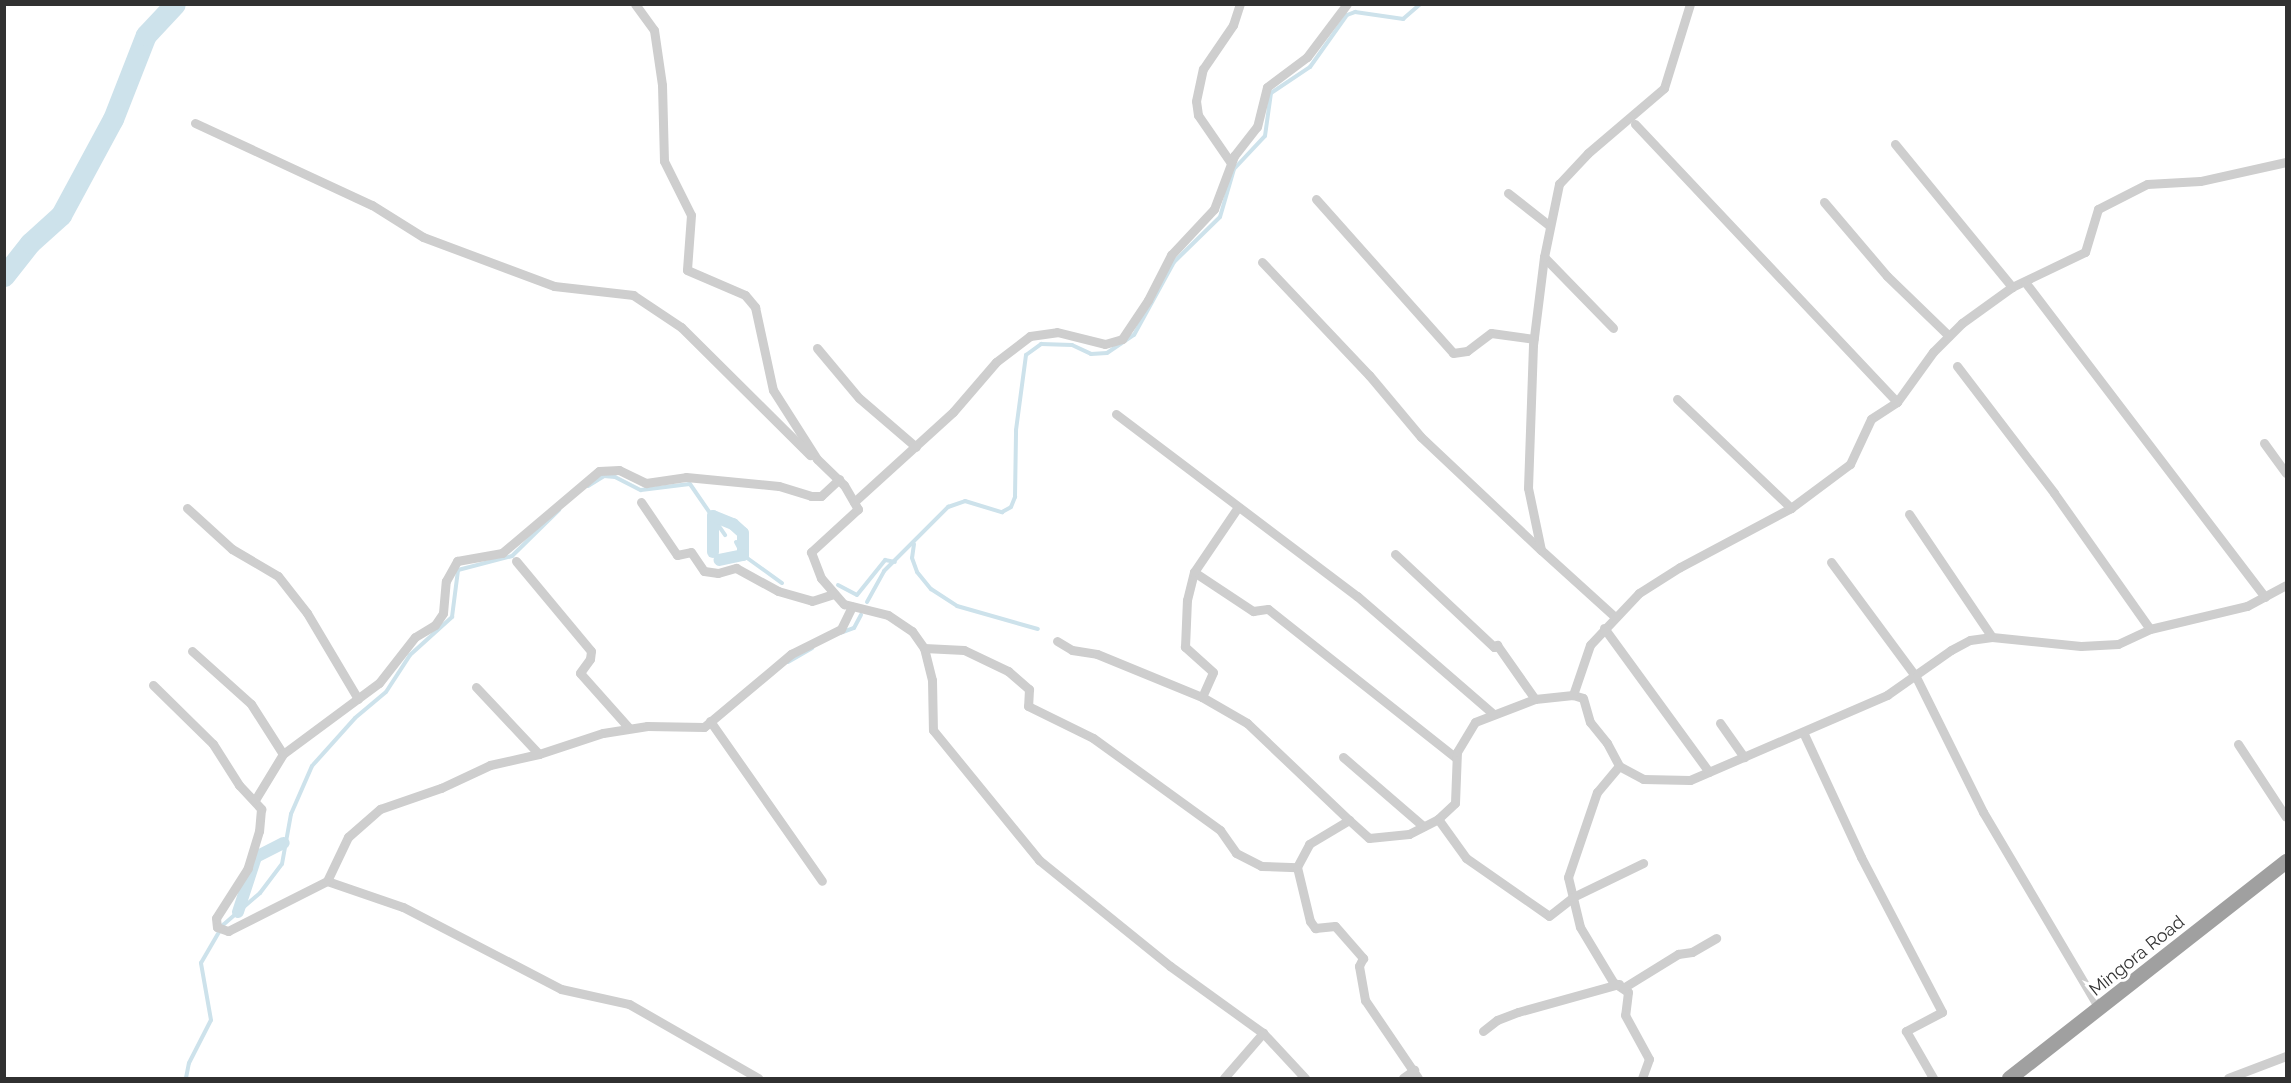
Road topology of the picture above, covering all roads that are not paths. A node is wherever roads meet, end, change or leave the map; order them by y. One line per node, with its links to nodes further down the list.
1 (635, 4): 28 (street)
2 (1240, 4): 9 (street)
3 (1347, 4): 9 (street)
4 (1690, 4): 13 (street)
5 (195, 123): 28 (street)
6 (1635, 124): 24 (street)
7 (1895, 144): 17 (street)
8 (2286, 162): 16 (street)
9 (1232, 163): 27 (street)
10 (1508, 193): 13 (street)
11 (1316, 199): 20 (street)
12 (1824, 202): 19 (street)
13 (1550, 226): 14 (street)
14 (1544, 256): 18 (street); 20 (street)
15 (1262, 262): 37 (street)
16 (2025, 282): 17 (street); 44 (street)
17 (2012, 287): 19 (street)
18 (1613, 328)
19 (1949, 336): 24 (street)
20 (1534, 339): 37 (street)
21 (817, 348): 27 (street)
22 (1957, 366): 48 (street)
23 (1677, 399): 35 (street)
24 (1897, 402): 35 (street)
25 (1116, 414): 33 (street)
26 (2264, 443): 29 (street)
27 (916, 447): 32 (street)
28 (817, 459): 30 (street)
29 (2286, 473)
30 (839, 479): 32 (street); 58 (street)
31 (642, 502): 43 (street)
32 (854, 502): 43 (street)
33 (1238, 507): 41 (street); 60 (street)
34 (187, 508): 58 (street)
35 (1791, 508): 46 (street)
36 (1909, 514): 49 (street)
37 (1541, 550): 46 (street)
38 (1395, 554): 59 (street)
39 (516, 561): 63 (street)
40 (1831, 562): 53 (street)
41 (1194, 572): 57 (street); 70 (street)
42 (2286, 585): 44 (street)
43 (834, 594): 45 (street)
44 (2265, 597): 48 (street)
45 (852, 606): 51 (street); 61 (street)
46 (1615, 617): 47 (street)
47 (1605, 628): 56 (street); 72 (street)
48 (2150, 629): 49 (street)
49 (1992, 638): 53 (street)
50 (1057, 641): 57 (street)
51 (924, 648): 80 (street); 88 (street)
52 (192, 651): 66 (street)
53 (1916, 677): 64 (street); 86 (street)
54 (153, 685): 73 (street)
55 (476, 687): 67 (street)
56 (1573, 696): 59 (street); 71 (street)
57 (1202, 697): 76 (street)
58 (357, 699): 66 (street)
59 (1535, 699): 60 (street)
60 (1492, 713): 70 (street)
61 (710, 721): 63 (street); 82 (street)
62 (1720, 723): 69 (street)
63 (629, 728): 67 (street)
64 (1803, 732): 69 (street); 96 (street)
65 (2238, 744): 74 (street)
66 (283, 754): 73 (street)
67 (539, 754): 81 (street)
68 (1343, 757): 77 (street)
69 (1744, 757): 72 (street)
70 (1456, 758): 75 (street)
71 (1618, 766): 72 (street); 83 (street)
72 (1709, 772)
73 (255, 800): 81 (street)
74 (2286, 818)
75 (1438, 819): 77 (street); 83 (street)
76 (1349, 820): 77 (street); 80 (street)
77 (1423, 826)
78 (2286, 861): 86 (highway, Mingora Road)
79 (1643, 863): 83 (street)
80 (1297, 867): 90 (street)
81 (327, 881): 91 (street)
82 (822, 881)
83 (1573, 897): 85 (street)
84 (1716, 938): 85 (street)
85 (1621, 986): 87 (street); 95 (street)
86 (2100, 1010): 97 (highway, Mingora Road)
87 (1483, 1031)
88 (1263, 1033): 92 (street); 93 (street)
89 (2286, 1056): 98 (street)
90 (1416, 1074): 94 (street)
91 (758, 1078)
92 (1224, 1078)
93 (1305, 1078)
94 (1403, 1078)
95 (1642, 1078)
96 (1933, 1078)
97 (2009, 1078)
98 (2228, 1078)

